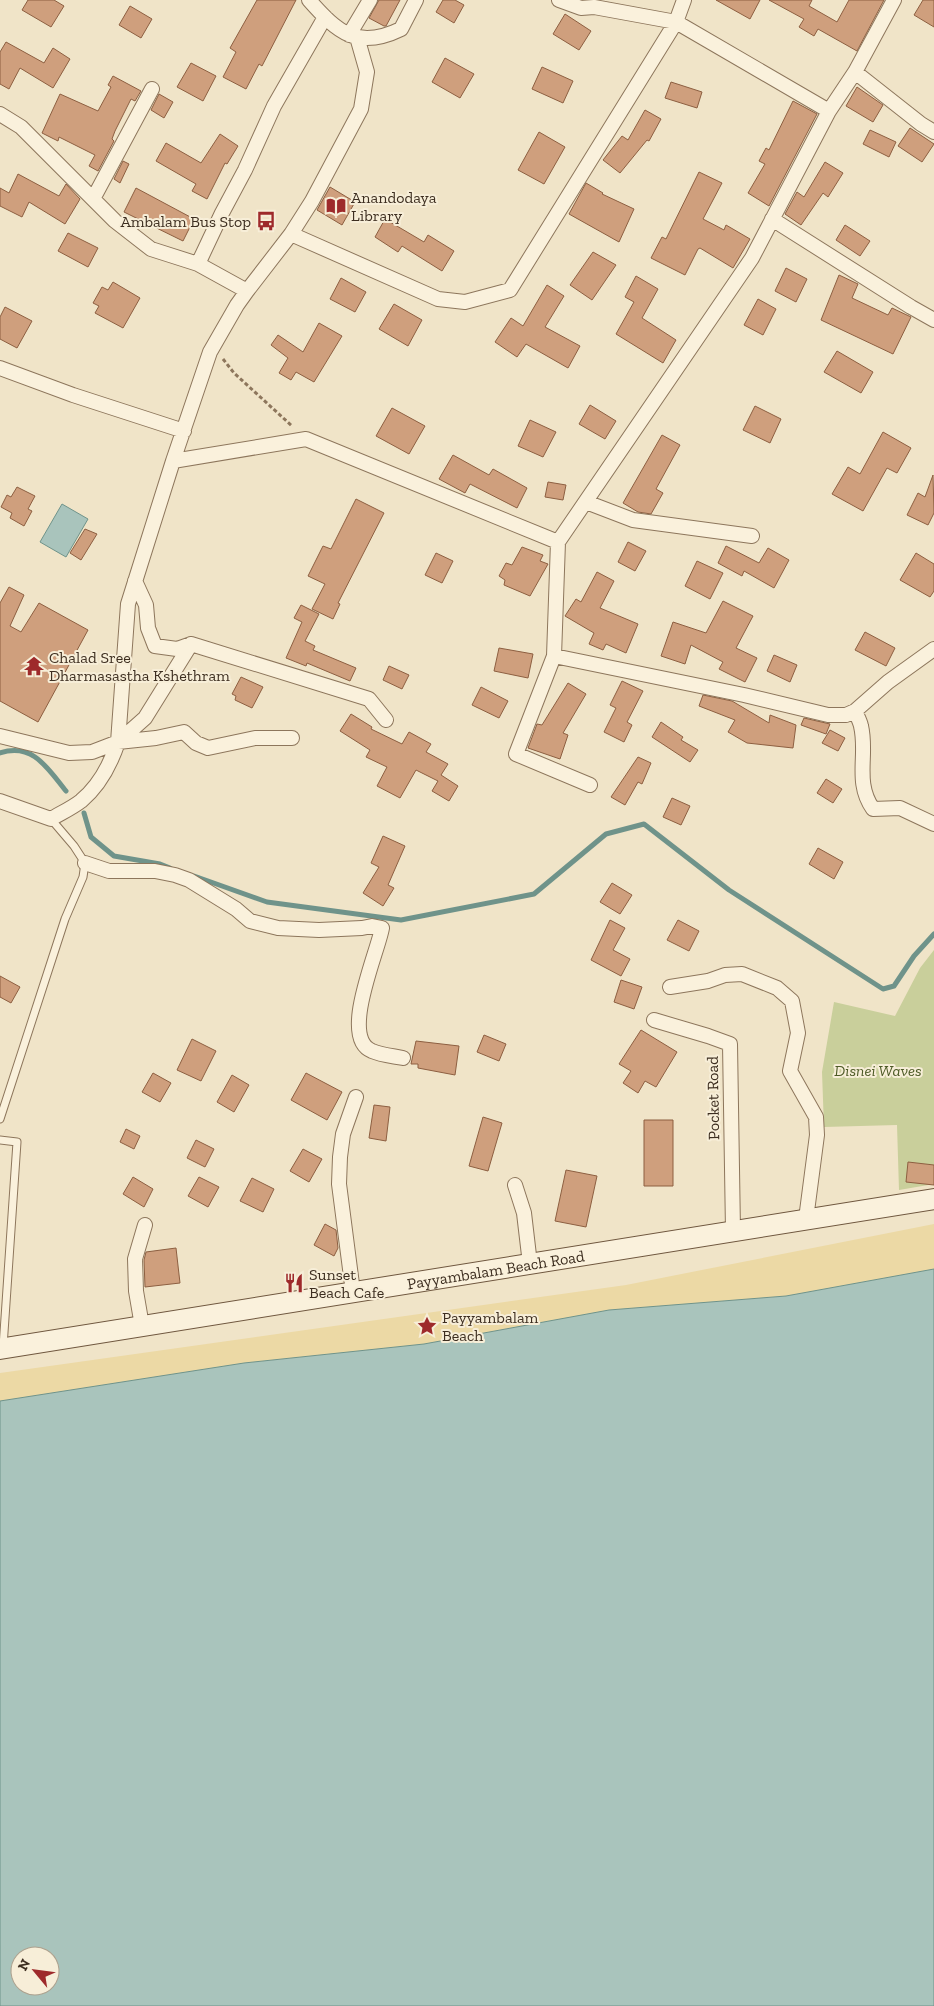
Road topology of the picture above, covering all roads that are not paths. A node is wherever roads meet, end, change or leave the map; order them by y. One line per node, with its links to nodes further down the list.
1 (309, 0): 7 (street)
2 (370, 0): 9 (street)
3 (416, 0): 9 (street)
4 (559, 0): 8 (street)
5 (684, 0): 8 (street)
6 (894, 0): 10 (street)
7 (325, 17): 9 (street); 18 (street)
8 (676, 22): 12 (street); 17 (street)
9 (353, 36): 17 (street)
10 (856, 72): 12 (street); 14 (street)
11 (152, 89): 15 (street)
12 (829, 111): 16 (street)
13 (0, 114): 15 (street)
14 (934, 132)
15 (93, 199): 18 (street)
16 (772, 219): 20 (street); 24 (street)
17 (291, 234): 19 (street)
18 (198, 264): 19 (street)
19 (247, 290): 22 (street)
20 (934, 320)
21 (0, 368): 22 (street)
22 (184, 431): 23 (street)
23 (173, 461): 26 (street); 27 (street)
24 (586, 502): 25 (street); 26 (street)
25 (752, 536)
26 (558, 542): 30 (street)
27 (135, 581): 28 (street); 35 (street)
28 (191, 644): 32 (street); 35 (street)
29 (934, 649): 31 (street)
30 (554, 656): 31 (street); 36 (street)
31 (856, 711): 39 (street)
32 (386, 720)
33 (0, 736): 35 (street)
34 (292, 738): 35 (street)
35 (118, 742): 38 (street)
36 (590, 785)
37 (0, 801): 38 (street)
38 (51, 819): 40 (lane)
39 (934, 824)
40 (86, 863): 43 (street); 45 (lane)
41 (670, 987): 49 (street)
42 (654, 1020): 51 (street, Pocket Road)
43 (402, 1058)
44 (356, 1097): 53 (street)
45 (0, 1119)
46 (0, 1140): 55 (lane)
47 (515, 1185): 52 (street)
48 (934, 1199): 49 (main road, Payyambalam Beach Road)
49 (806, 1219): 51 (main road, Payyambalam Beach Road)
50 (145, 1225): 54 (street)
51 (733, 1231): 52 (main road, Payyambalam Beach Road)
52 (530, 1264): 53 (main road, Payyambalam Beach Road)
53 (353, 1292): 54 (main road, Payyambalam Beach Road)
54 (142, 1326): 55 (main road, Payyambalam Beach Road)
55 (1, 1349)

